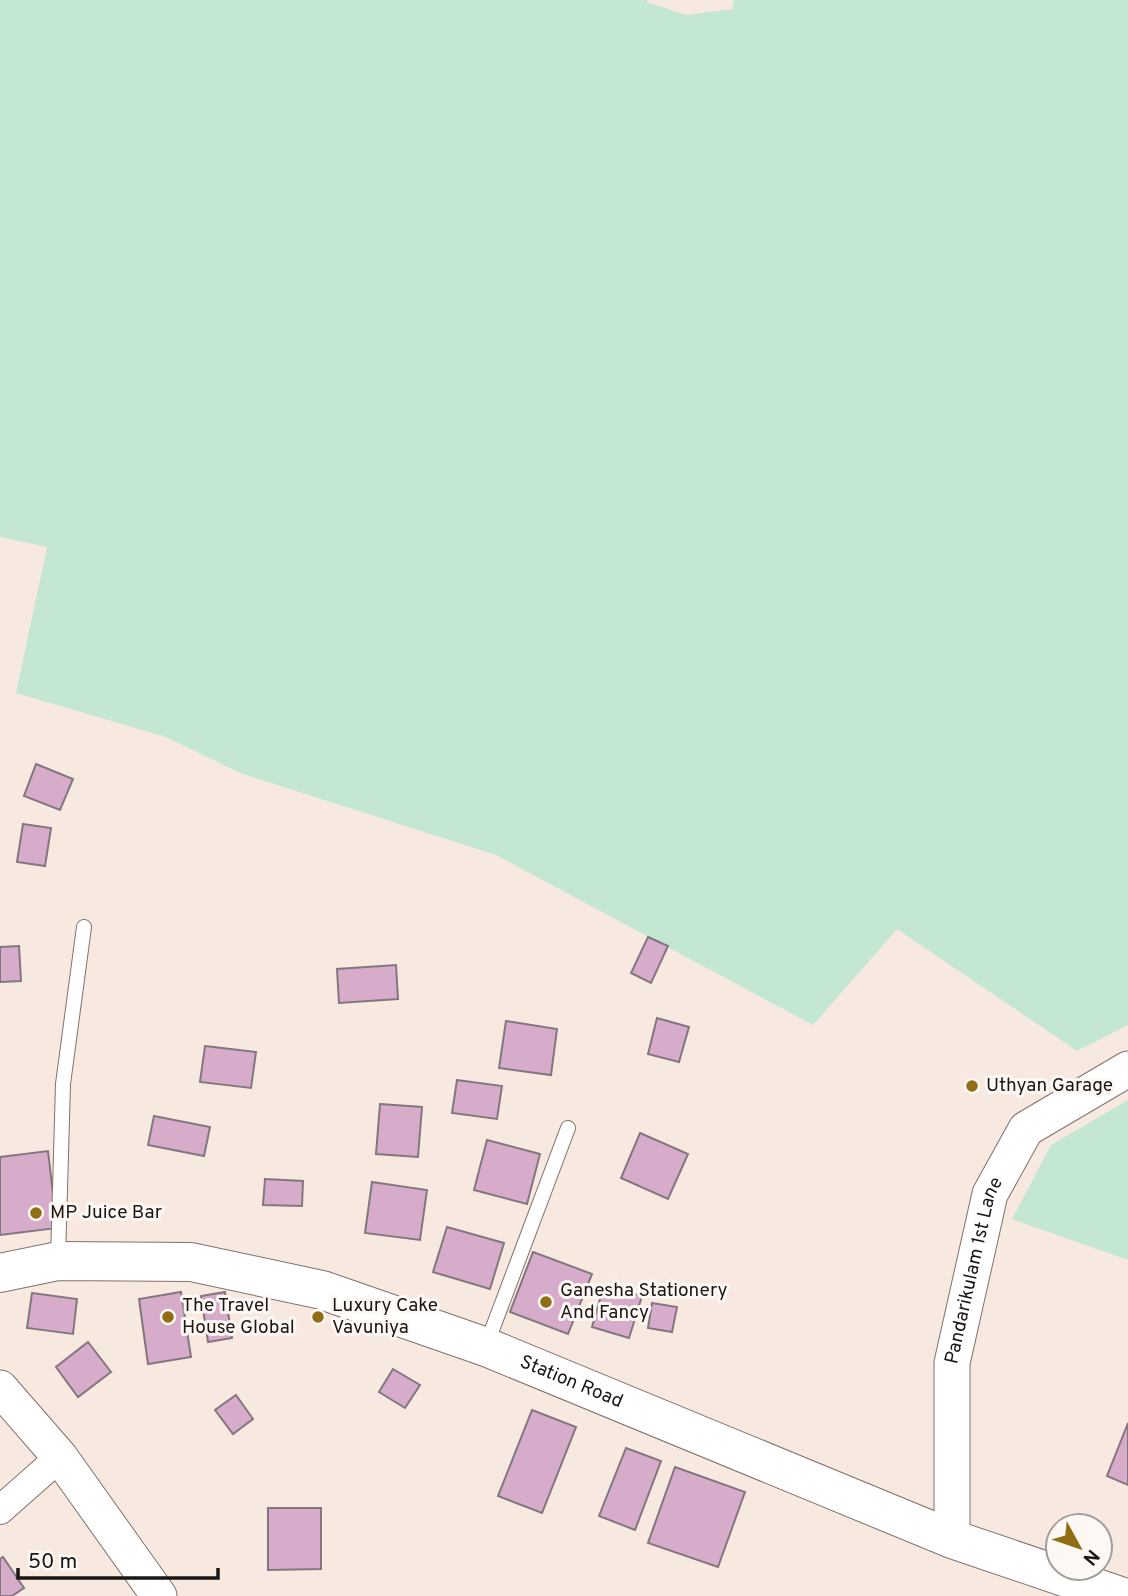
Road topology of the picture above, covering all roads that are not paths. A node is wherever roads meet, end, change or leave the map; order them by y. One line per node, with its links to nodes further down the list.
1 (84, 928): 4 (lane)
2 (1128, 1069): 10 (street, Pandarikulam 1st Lane)
3 (568, 1128): 6 (lane)
4 (58, 1261): 5 (main road, Station Road); 6 (main road, Station Road)
5 (0, 1273)
6 (486, 1347): 10 (main road, Station Road)
7 (0, 1388): 8 (street)
8 (60, 1457): 9 (street); 11 (street)
9 (0, 1510)
10 (952, 1539): 12 (main road, Station Road)
11 (159, 1596)
12 (1120, 1596)

